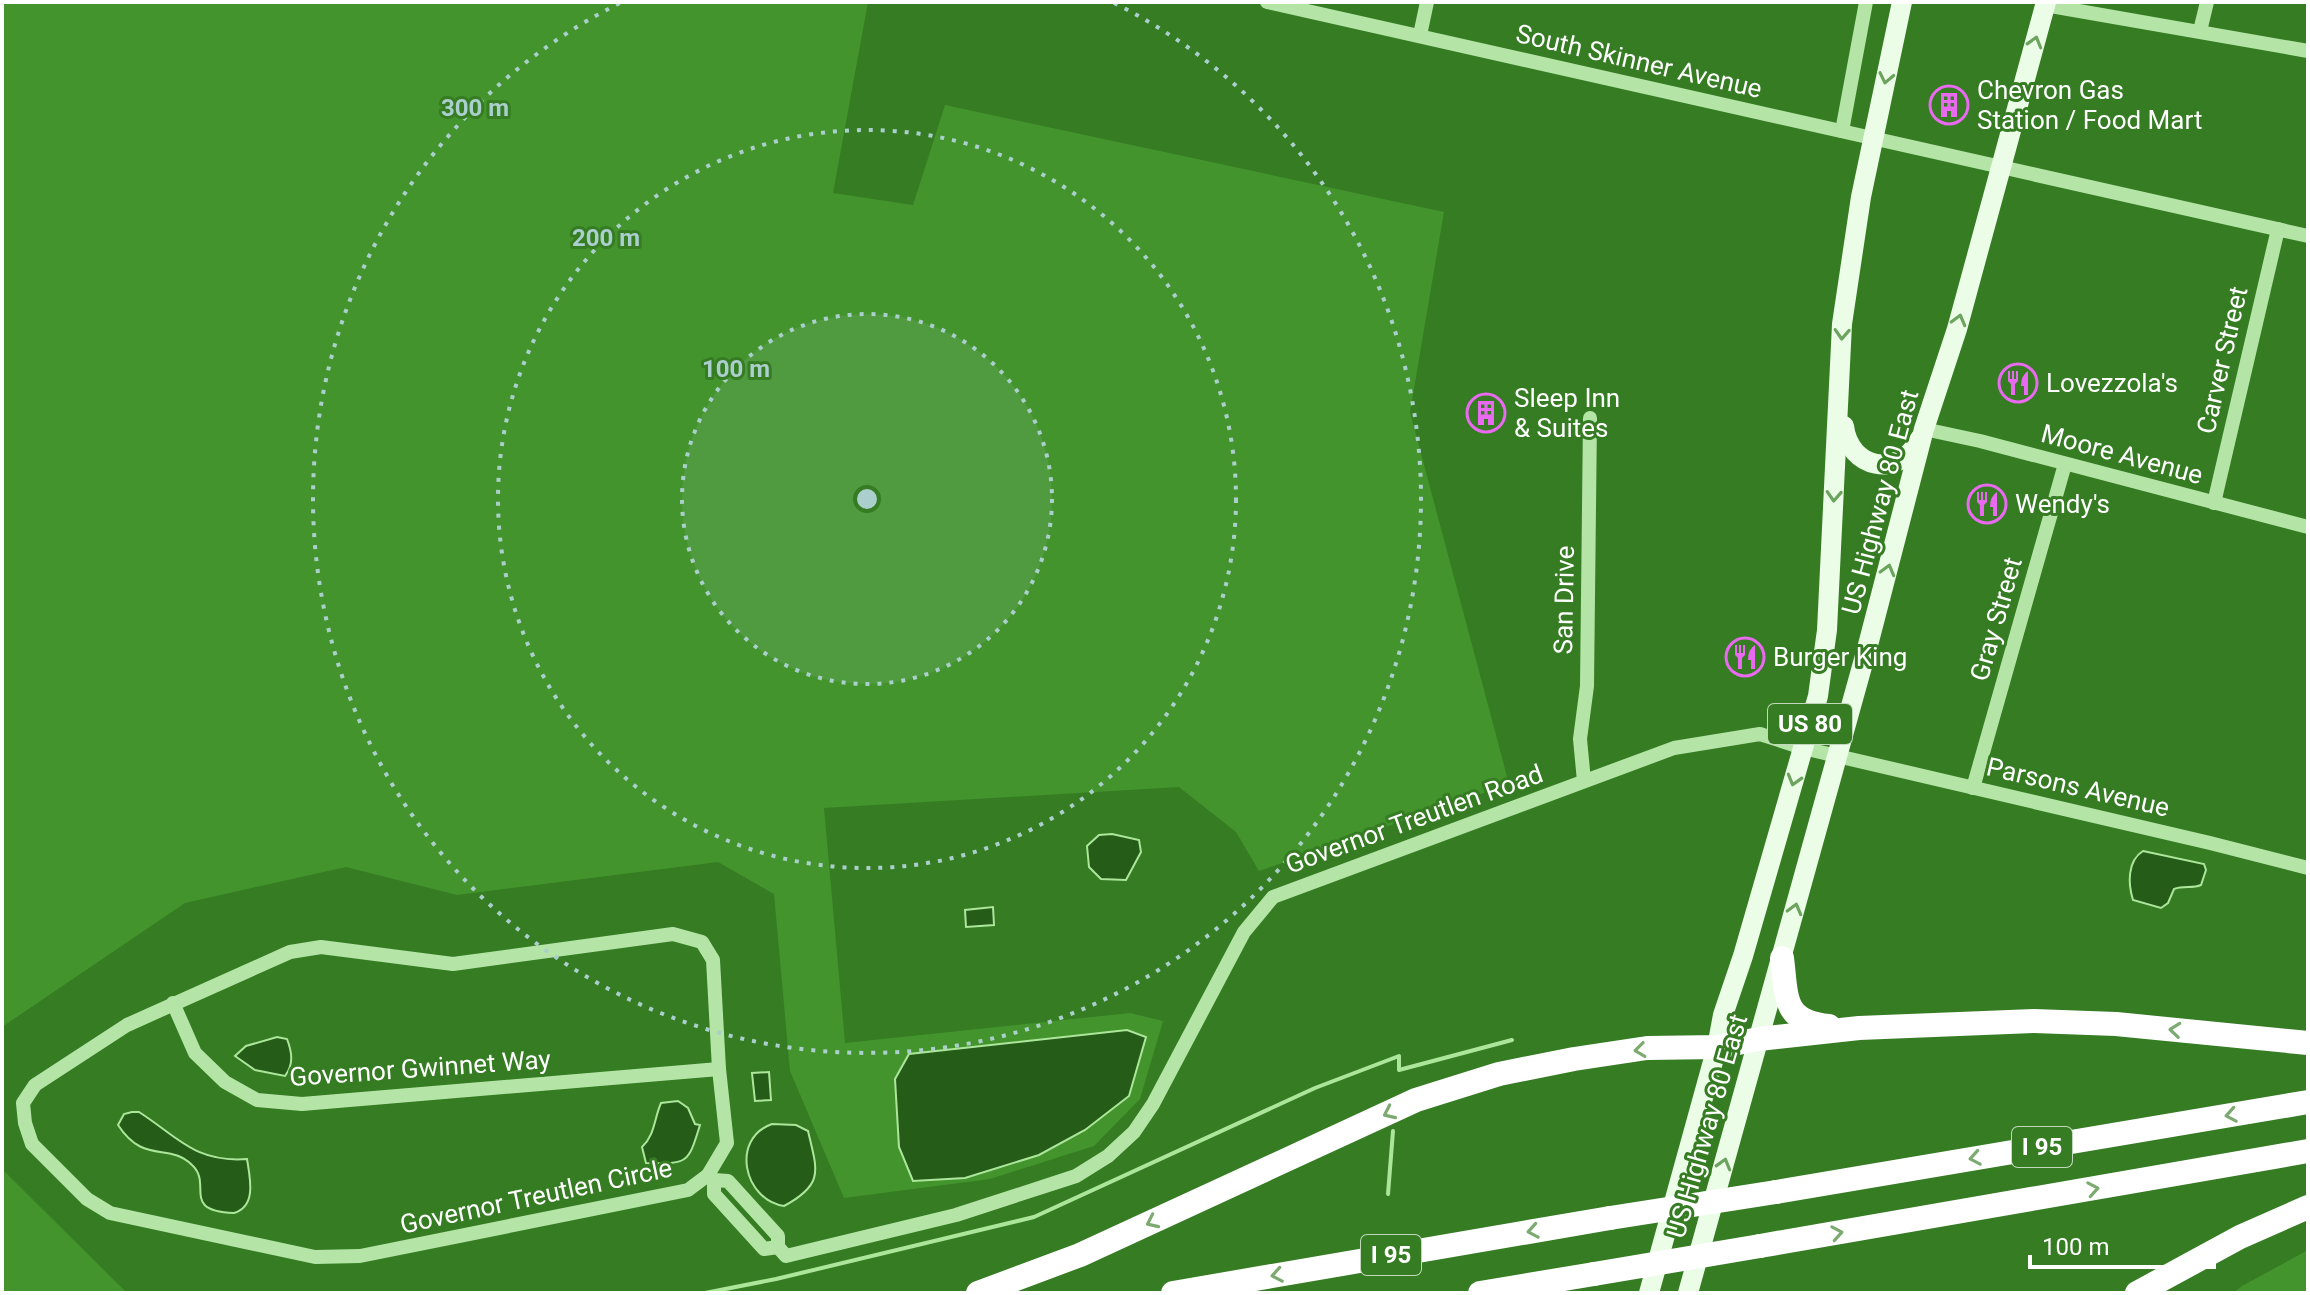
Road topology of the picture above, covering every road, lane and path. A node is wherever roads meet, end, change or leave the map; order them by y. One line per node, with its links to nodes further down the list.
1 (1267, 2): 8 (street, South Skinner Avenue)
2 (1427, 2): 8 (street)
3 (1866, 2): 10 (street)
4 (1902, 2): 11 (main road, US Highway 80 East / US 80, one-way to 11)
5 (2207, 2): 7 (street)
6 (2046, 4): 7 (street); 12 (main road, US Highway 80 East / US 80, one-way to 6)
7 (2200, 31): 9 (street)
8 (1420, 35): 10 (street, South Skinner Avenue)
9 (2308, 51)
10 (1842, 131): 11 (street, South Skinner Avenue)
11 (1873, 139): 12 (street, South Skinner Avenue); 15 (main road, US Highway 80 East / US 80, one-way to 15)
12 (1999, 166): 13 (street, South Skinner Avenue); 17 (main road, US Highway 80 East / US 80, one-way to 12)
13 (2278, 229): 14 (street, South Skinner Avenue); 19 (street, Carver Street)
14 (2308, 236)
15 (1839, 390): 17 (main road); 21 (main road, US Highway 80 East / US 80, one-way to 21)
16 (1590, 418): 23 (street, San Drive)
17 (1924, 429): 18 (street, Moore Avenue); 22 (main road, US Highway 80 East / US 80, one-way to 17)
18 (2065, 464): 19 (street, Moore Avenue); 24 (street, Gray Street)
19 (2214, 503): 20 (street, Moore Avenue)
20 (2308, 527)
21 (1803, 748): 22 (street, Governor Treutlen Road); 23 (street, Governor Treutlen Road); 31 (main road, US Highway 80 East / US 80, one-way to 31)
22 (1837, 754): 24 (street, Parsons Avenue); 26 (main road, US Highway 80 East / US 80, one-way to 22)
23 (1584, 781): 39 (street, Governor Treutlen Road)
24 (1973, 788): 25 (street, Parsons Avenue)
25 (2308, 868)
26 (1782, 958): 28 (highway); 29 (main road, US Highway 80 East / US 80)
27 (173, 1003): 32 (street, Governor Gwinnet Way); 32 (street, Governor Treutlen Circle); 35 (street, Governor Treutlen Circle)
28 (1859, 1028): 29 (highway); 30 (highway, one-way to 28)
29 (1759, 1039): 31 (highway); 44 (main road, US Highway 80 East / US 80, one-way to 29)
30 (2308, 1043)
31 (1717, 1047): 40 (highway, one-way to 40); 43 (main road, US Highway 80 East / US 80)
32 (719, 1069): 35 (street, Governor Treutlen Circle)
33 (2308, 1102): 41 (highway, I 95, one-way to 41, bridge)
34 (2308, 1151): 42 (highway, I 95, one-way to 34, bridge)
35 (711, 1178): 37 (street); 38 (street, Governor Treutlen Road)
36 (2308, 1207): 45 (highway)
37 (765, 1221): 38 (street); 39 (street)
38 (752, 1234): 39 (street, Governor Treutlen Road)
39 (778, 1247)
40 (978, 1293)
41 (1173, 1293)
42 (1480, 1293)
43 (1649, 1293)
44 (1688, 1293)
45 (2137, 1293)

